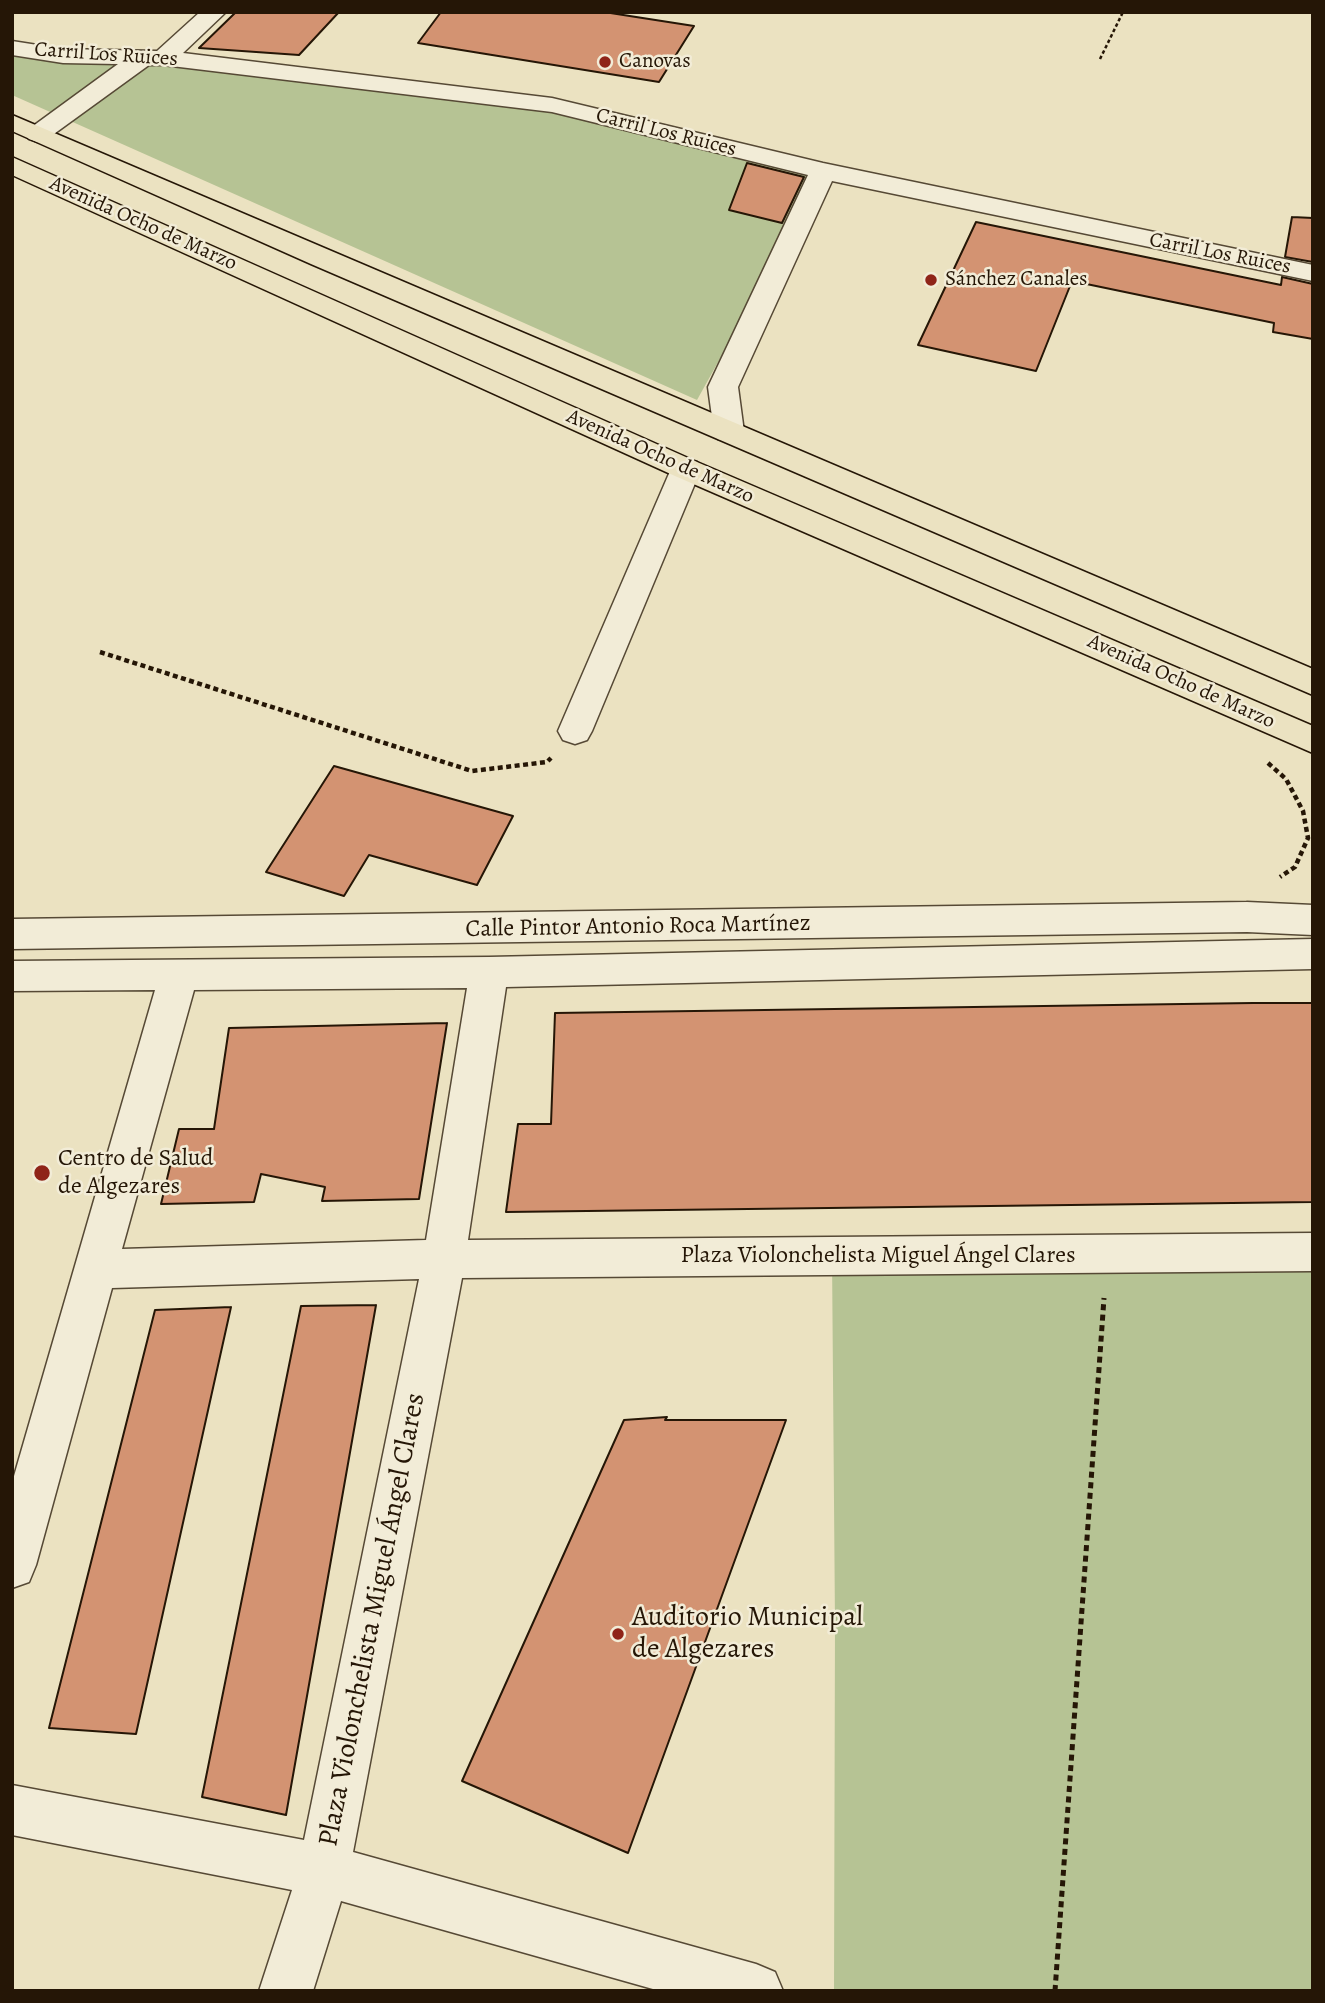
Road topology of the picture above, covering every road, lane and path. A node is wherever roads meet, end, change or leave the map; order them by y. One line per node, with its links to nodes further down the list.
1 (214, 12): 4 (street)
2 (1123, 12): 5 (path)
3 (12, 48): 4 (street, Carril Los Ruices)
4 (154, 57): 6 (street); 8 (street, Carril Los Ruices)
5 (1100, 59)
6 (25, 128): 10 (main road, Avenida Ocho de Marzo)
7 (12, 165): 11 (main road, Avenida Ocho de Marzo)
8 (823, 172): 9 (street, Carril Los Ruices); 10 (street)
9 (1313, 273)
10 (729, 432): 13 (main road, Avenida Ocho de Marzo)
11 (686, 469): 14 (street); 15 (main road, Avenida Ocho de Marzo)
12 (100, 652): 14 (path)
13 (1313, 683)
14 (575, 731)
15 (1313, 740)
16 (1264, 759): 18 (path)
17 (1313, 891): 18 (street)
18 (1256, 917): 19 (street, Calle Pintor Antonio Roca Martínez); 20 (street, Calle Pintor Antonio Roca Martínez)
19 (1313, 920)
20 (12, 934)
21 (1313, 954): 22 (street)
22 (489, 972): 23 (street); 27 (street, Plaza Violonchelista Miguel Ángel Clares)
23 (180, 974): 24 (street); 28 (street)
24 (12, 976)
25 (1313, 1252): 26 (street, Plaza Violonchelista Miguel Ángel Clares)
26 (1107, 1255): 27 (street, Plaza Violonchelista Miguel Ángel Clares); 34 (path)
27 (444, 1259): 28 (street, Plaza Violonchelista Miguel Ángel Clares); 31 (street, Plaza Violonchelista Miguel Ángel Clares)
28 (98, 1269): 29 (street)
29 (12, 1565)
30 (12, 1810): 31 (street)
31 (324, 1870): 32 (street); 33 (street, Plaza Violonchelista Miguel Ángel Clares)
32 (286, 1991)
33 (756, 1991)
34 (1055, 1991)

